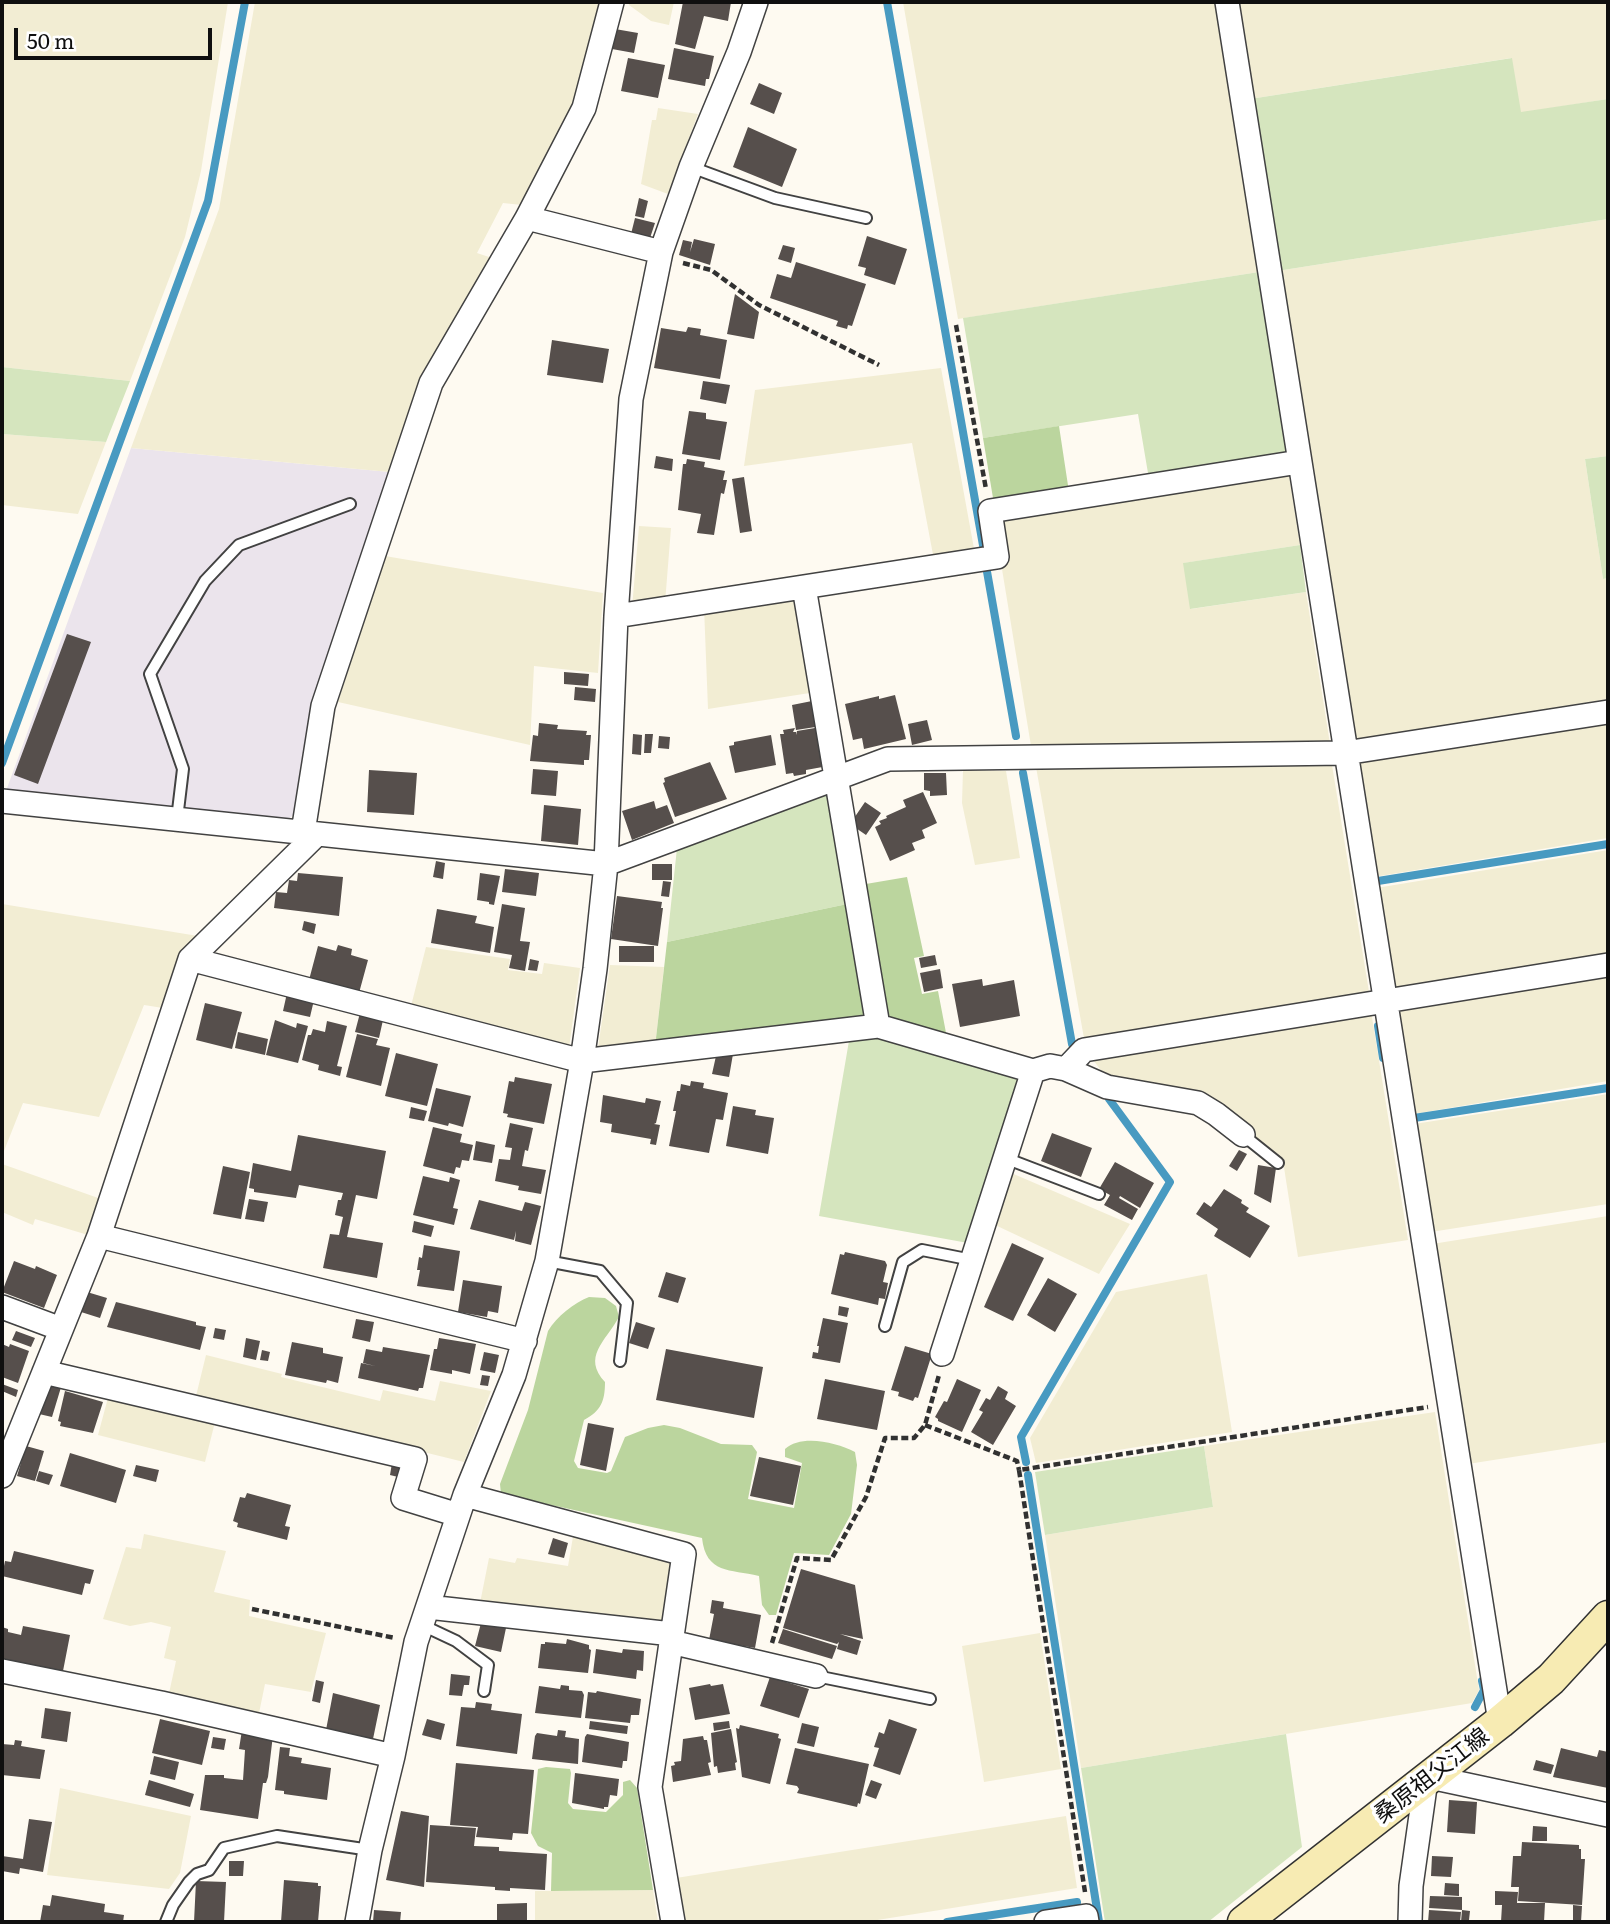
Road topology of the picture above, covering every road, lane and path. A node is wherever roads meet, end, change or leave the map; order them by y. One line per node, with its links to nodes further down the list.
1 (612, 2): 5 (street)
2 (755, 2): 4 (street)
3 (1227, 2): 10 (street)
4 (691, 166): 6 (lane); 7 (street)
5 (527, 218): 7 (street); 20 (street)
6 (866, 218)
7 (661, 255): 9 (path); 14 (street)
8 (956, 325): 12 (path)
9 (879, 365)
10 (1299, 462): 12 (street); 16 (street)
11 (350, 504): 19 (lane)
12 (990, 511): 13 (street)
13 (804, 587): 14 (street); 17 (street)
14 (617, 616): 21 (street)
15 (1608, 712): 16 (street)
16 (1345, 753): 17 (street); 24 (street)
17 (836, 778): 21 (street); 25 (street)
18 (2, 801): 19 (street)
19 (177, 819): 20 (street)
20 (310, 833): 21 (street); 22 (street)
21 (606, 864): 26 (street)
22 (190, 959): 26 (street); 33 (street)
23 (1608, 965): 24 (street)
24 (1385, 1001): 27 (street); 43 (street)
25 (878, 1026): 26 (street); 28 (street)
26 (582, 1061): 35 (street)
27 (1066, 1069): 28 (street); 29 (street)
28 (1033, 1071): 30 (street)
29 (1243, 1135): 31 (lane)
30 (1005, 1158): 32 (lane); 34 (street)
31 (1279, 1163)
32 (1099, 1194)
33 (99, 1236): 38 (street); 39 (street)
34 (972, 1260): 37 (lane); 40 (street)
35 (547, 1261): 39 (street); 41 (lane)
36 (2, 1307): 38 (street)
37 (885, 1326)
38 (61, 1329): 42 (street)
39 (525, 1341): 47 (street)
40 (942, 1354): 44 (path)
41 (621, 1362)
42 (44, 1372): 46 (street); 47 (street)
43 (1449, 1404): 45 (path); 57 (street)
44 (925, 1425): 45 (path); 52 (path)
45 (1018, 1470): 62 (path)
46 (2, 1476)
47 (461, 1505): 50 (street); 51 (street)
48 (252, 1609): 50 (path)
49 (1608, 1617): 57 (main road, 桑原祖父江線)
50 (422, 1625): 51 (street); 55 (lane); 58 (street)
51 (671, 1638): 52 (street); 66 (street)
52 (765, 1664): 54 (street)
53 (2, 1671): 58 (street)
54 (816, 1676): 56 (lane)
55 (484, 1691)
56 (930, 1699)
57 (1500, 1723): 59 (main road, 桑原祖父江線)
58 (393, 1756): 61 (street)
59 (1428, 1779): 60 (street); 63 (main road, 桑原祖父江線); 68 (street)
60 (1608, 1815)
61 (370, 1850): 64 (lane); 65 (street)
62 (1086, 1919): 67 (street)
63 (1253, 1919)
64 (166, 1922)
65 (357, 1922)
66 (673, 1922)
67 (1046, 1922)
68 (1410, 1922)

